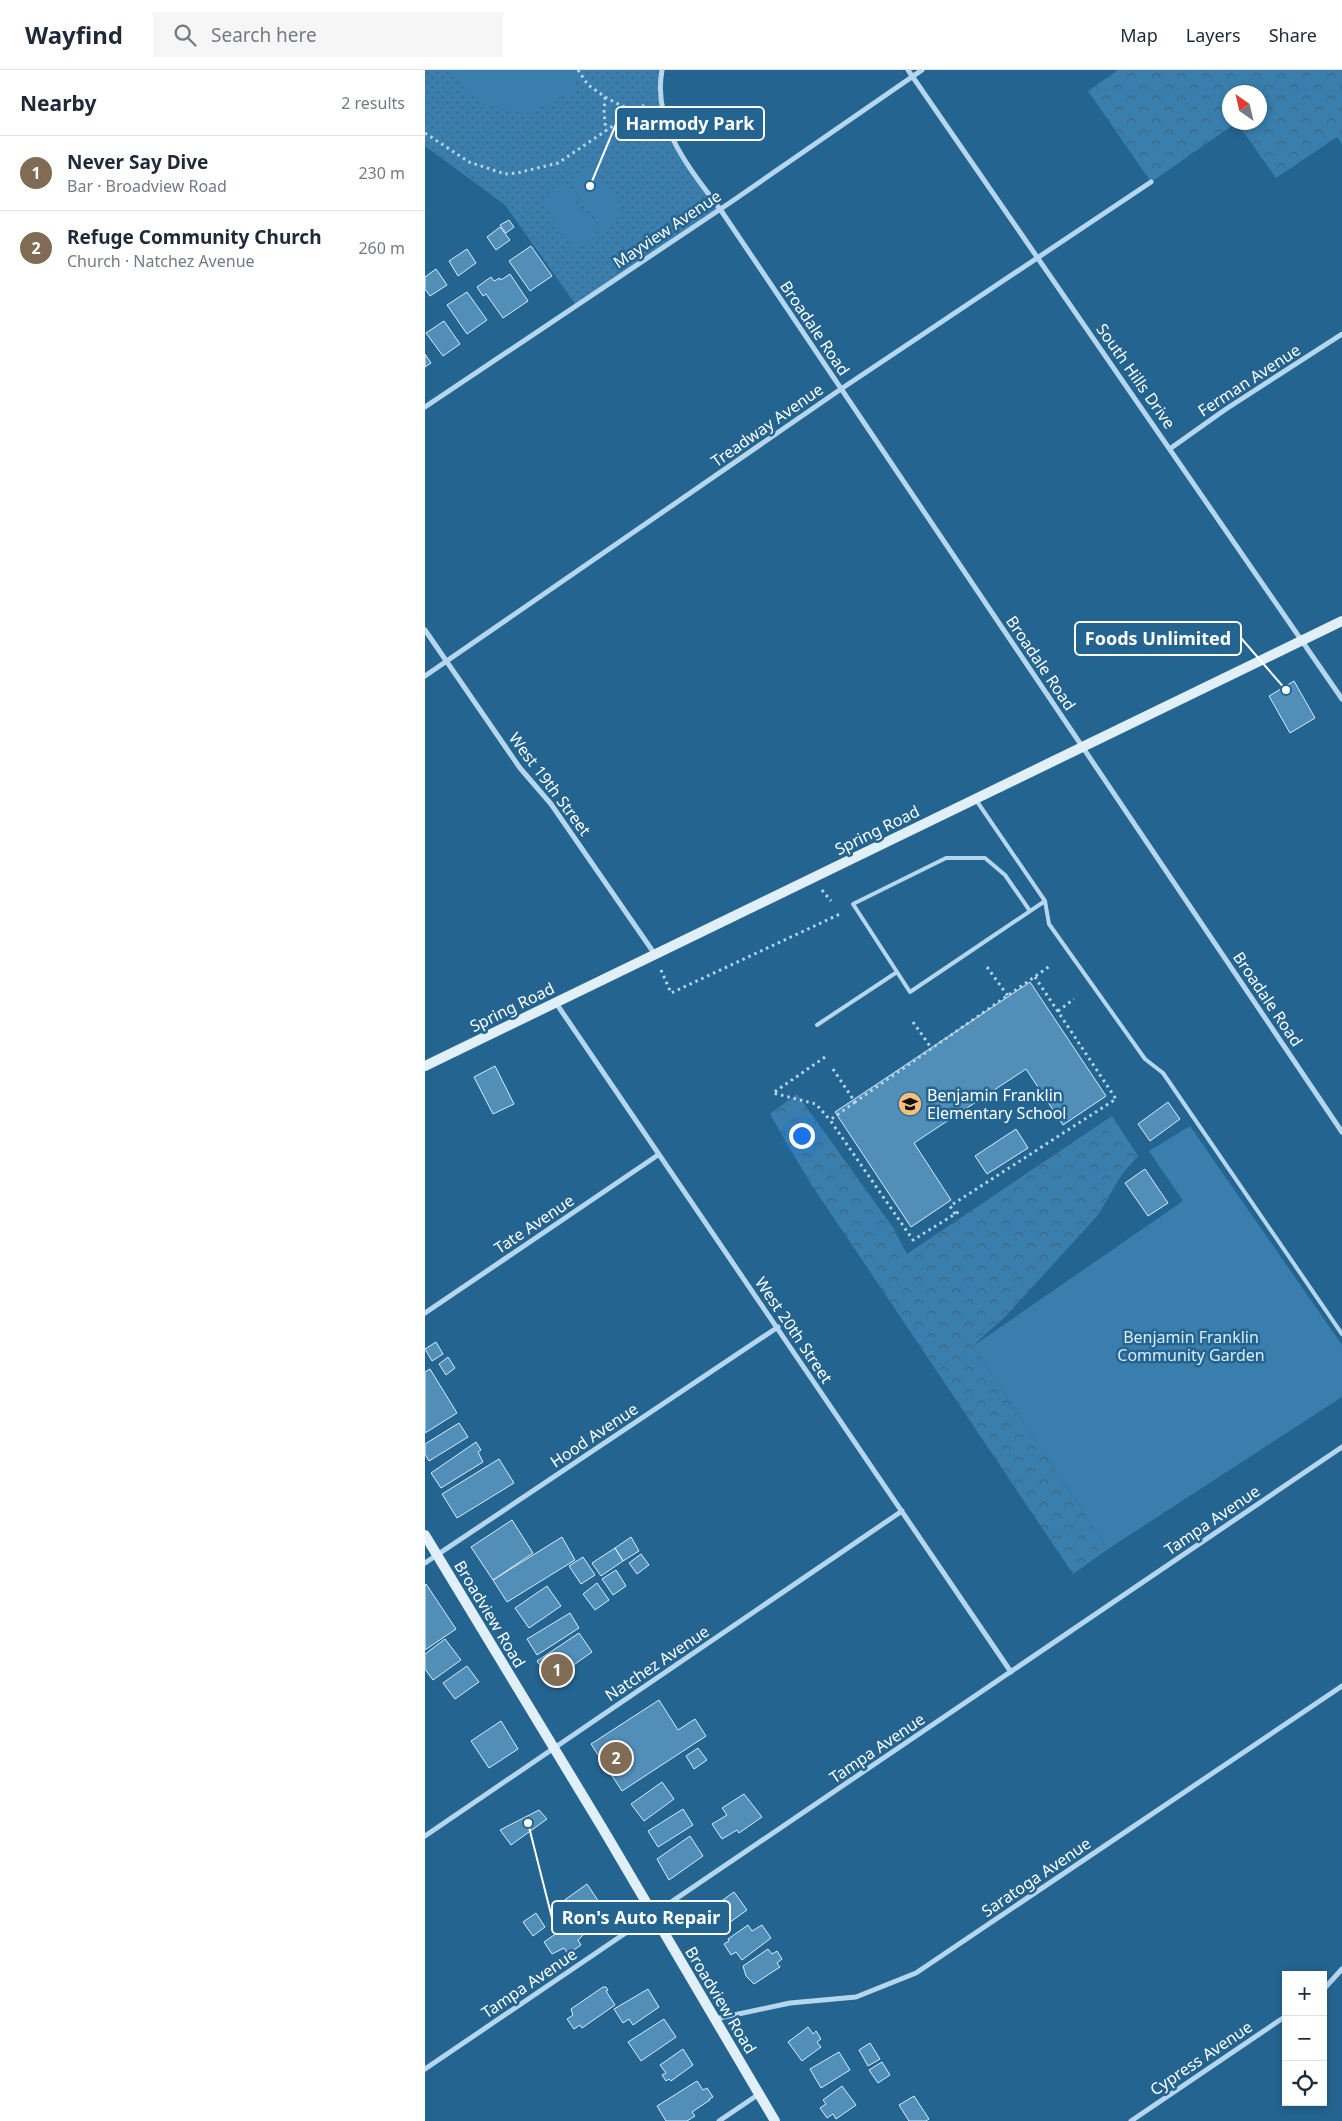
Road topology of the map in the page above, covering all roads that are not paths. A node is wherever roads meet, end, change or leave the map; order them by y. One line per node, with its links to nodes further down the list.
1 (662, 70): 6 (street, Broadale Road)
2 (908, 70): 4 (street, South Hills Drive)
3 (922, 70): 4 (street, Mayview Avenue)
4 (913, 77): 6 (street, Mayview Avenue); 7 (street, South Hills Drive)
5 (1151, 182): 7 (street, Treadway Avenue)
6 (720, 209): 9 (street, Broadale Road); 10 (street, Mayview Avenue)
7 (1039, 258): 9 (street, Treadway Avenue); 11 (street, South Hills Drive)
8 (1342, 334): 11 (street, Ferman Avenue)
9 (841, 389): 15 (street, Treadway Avenue); 18 (street, Broadale Road)
10 (425, 407)
11 (1171, 448): 14 (street, South Hills Drive)
12 (1342, 621): 14 (street, Spring Road)
13 (425, 630): 15 (street, West 19th Street)
14 (1302, 640): 17 (street, South Hills Drive); 18 (street, Spring Road)
15 (447, 662): 16 (street, Treadway Avenue); 22 (street, West 19th Street)
16 (425, 676)
17 (1342, 699)
18 (1083, 747): 19 (street, Spring Road); 27 (street, Broadale Road)
19 (975, 800): 20 (lane); 22 (street, Spring Road)
20 (1045, 901): 21 (lane); 31 (lane)
21 (1030, 911): 23 (lane); 23 (lane)
22 (654, 953): 24 (street, Spring Road)
23 (897, 972): 25 (lane)
24 (555, 1002): 26 (street, Spring Road); 28 (street, West 20th Street)
25 (817, 1025)
26 (425, 1066)
27 (1342, 1132)
28 (658, 1155): 29 (street, Tate Avenue); 30 (street, West 20th Street)
29 (425, 1313)
30 (778, 1327): 33 (street, West 20th Street); 35 (street, Hood Avenue)
31 (1342, 1334)
32 (1342, 1447): 37 (street, Tampa Avenue)
33 (902, 1512): 37 (street, West 20th Street); 39 (street, Natchez Avenue)
34 (425, 1535): 35 (street, Broadview Road)
35 (437, 1555): 36 (street, Hood Avenue); 39 (street, Broadview Road)
36 (425, 1563)
37 (1011, 1672): 41 (street, Tampa Avenue)
38 (1342, 1686): 45 (street, Saratoga Avenue)
39 (554, 1747): 40 (street, Natchez Avenue); 41 (street, Broadview Road)
40 (425, 1836)
41 (653, 1914): 45 (street, Broadview Road); 46 (street, Tampa Avenue)
42 (1342, 1969): 43 (street)
43 (1327, 1986)
44 (1282, 2019): 50 (street, Cypress Avenue)
45 (715, 2020): 47 (street, Broadview Road)
46 (425, 2069)
47 (759, 2094): 48 (street); 49 (street, Broadview Road)
48 (719, 2121)
49 (775, 2121)
50 (1131, 2121)

